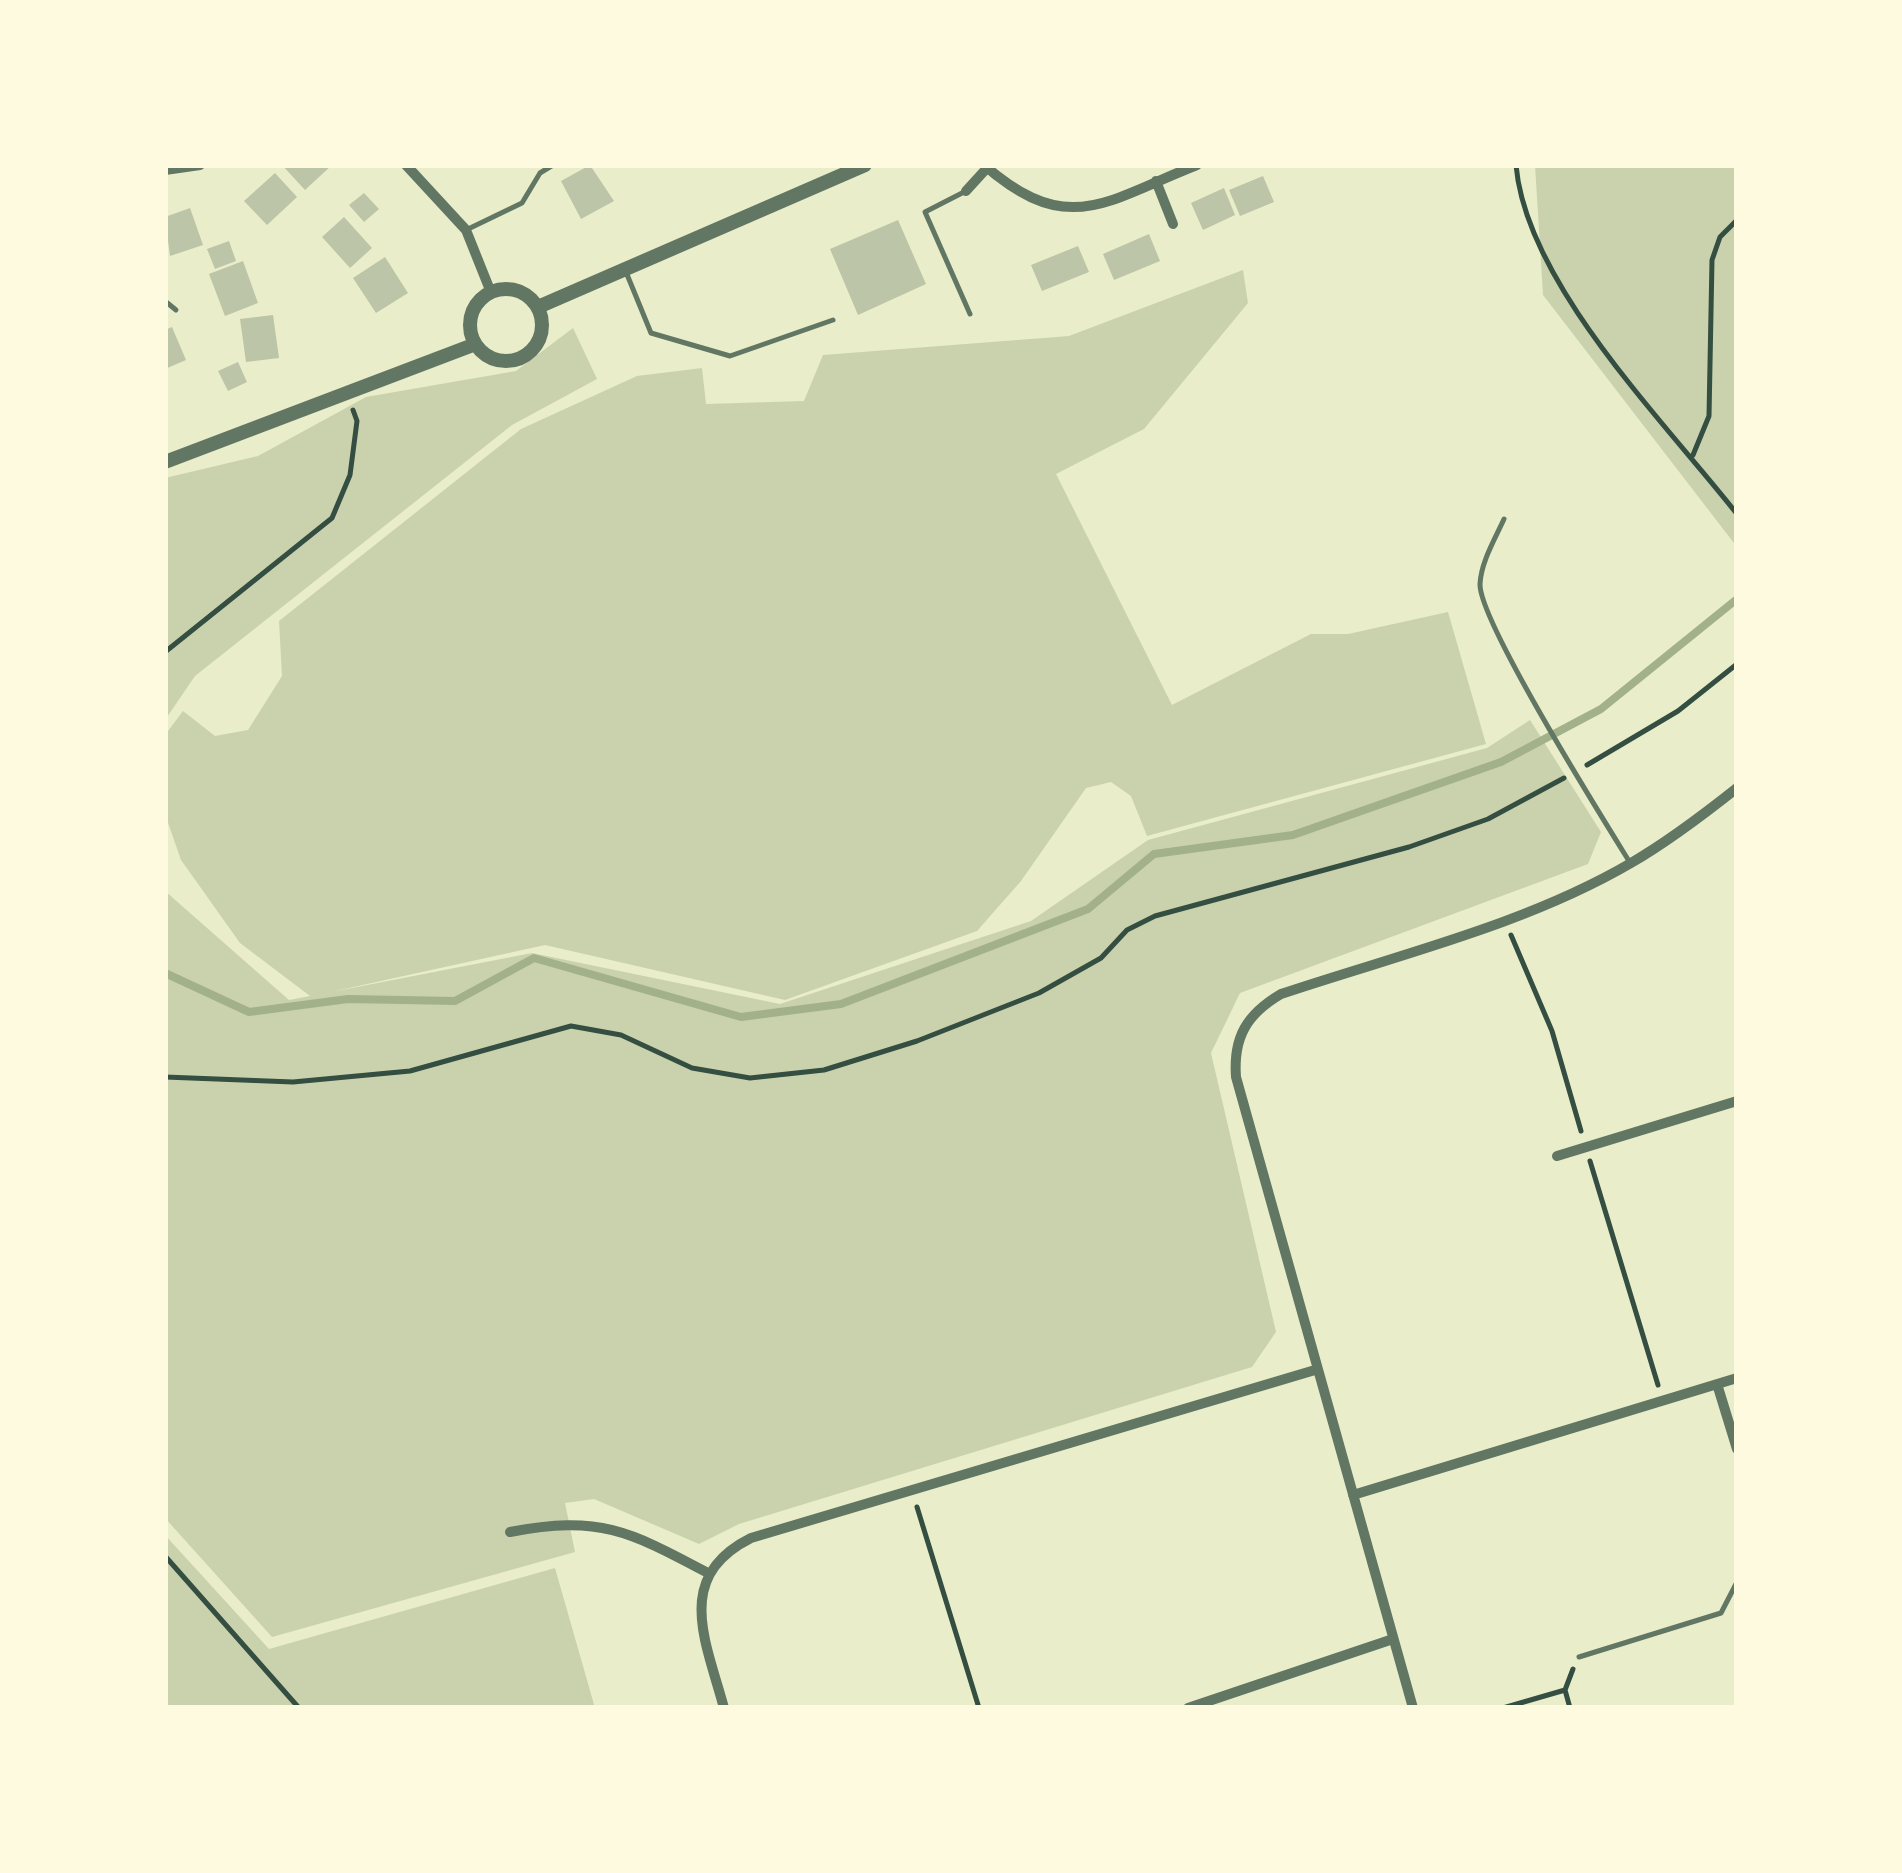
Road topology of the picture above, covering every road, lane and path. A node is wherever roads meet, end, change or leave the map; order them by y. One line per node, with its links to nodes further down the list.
1 (200, 165): 8 (street)
2 (406, 165): 13 (street)
3 (553, 165): 13 (lane)
4 (865, 165): 14 (street)
5 (1197, 165): 9 (street)
6 (1516, 165): 23 (path)
7 (985, 167): 9 (street); 10 (street)
8 (165, 170)
9 (1156, 181): 12 (street)
10 (966, 191): 19 (lane)
11 (1737, 220): 23 (path)
12 (1173, 224)
13 (466, 230): 15 (street)
14 (625, 271): 17 (street); 20 (lane)
15 (490, 290): 17 (street); 21 (street)
16 (165, 301): 18 (lane)
17 (538, 308): 21 (street)
18 (176, 310)
19 (970, 314)
20 (833, 320)
21 (473, 345): 22 (street)
22 (345, 392): 24 (street); 27 (path)
23 (1692, 456): 25 (path)
24 (165, 462)
25 (1737, 514)
26 (1504, 519): 29 (lane)
27 (165, 652)
28 (1737, 664): 29 (path)
29 (1577, 771): 31 (lane); 32 (path)
30 (1737, 788): 31 (street)
31 (1631, 863): 35 (street)
32 (165, 1077)
33 (1737, 1101): 34 (street)
34 (1557, 1156)
35 (1315, 1370): 39 (street); 40 (street)
36 (1737, 1378): 37 (street)
37 (1716, 1384): 38 (street); 40 (street)
38 (1737, 1449)
39 (912, 1490): 43 (street); 50 (path)
40 (1353, 1495): 45 (street)
41 (510, 1532): 43 (street)
42 (165, 1556): 48 (path)
43 (708, 1573): 49 (street)
44 (1737, 1582): 46 (lane)
45 (1394, 1639): 51 (street); 52 (street)
46 (1579, 1657): 47 (path)
47 (1564, 1690): 53 (path); 54 (path)
48 (299, 1708)
49 (724, 1708)
50 (979, 1708)
51 (1188, 1708)
52 (1413, 1708)
53 (1502, 1708)
54 (1570, 1708)

